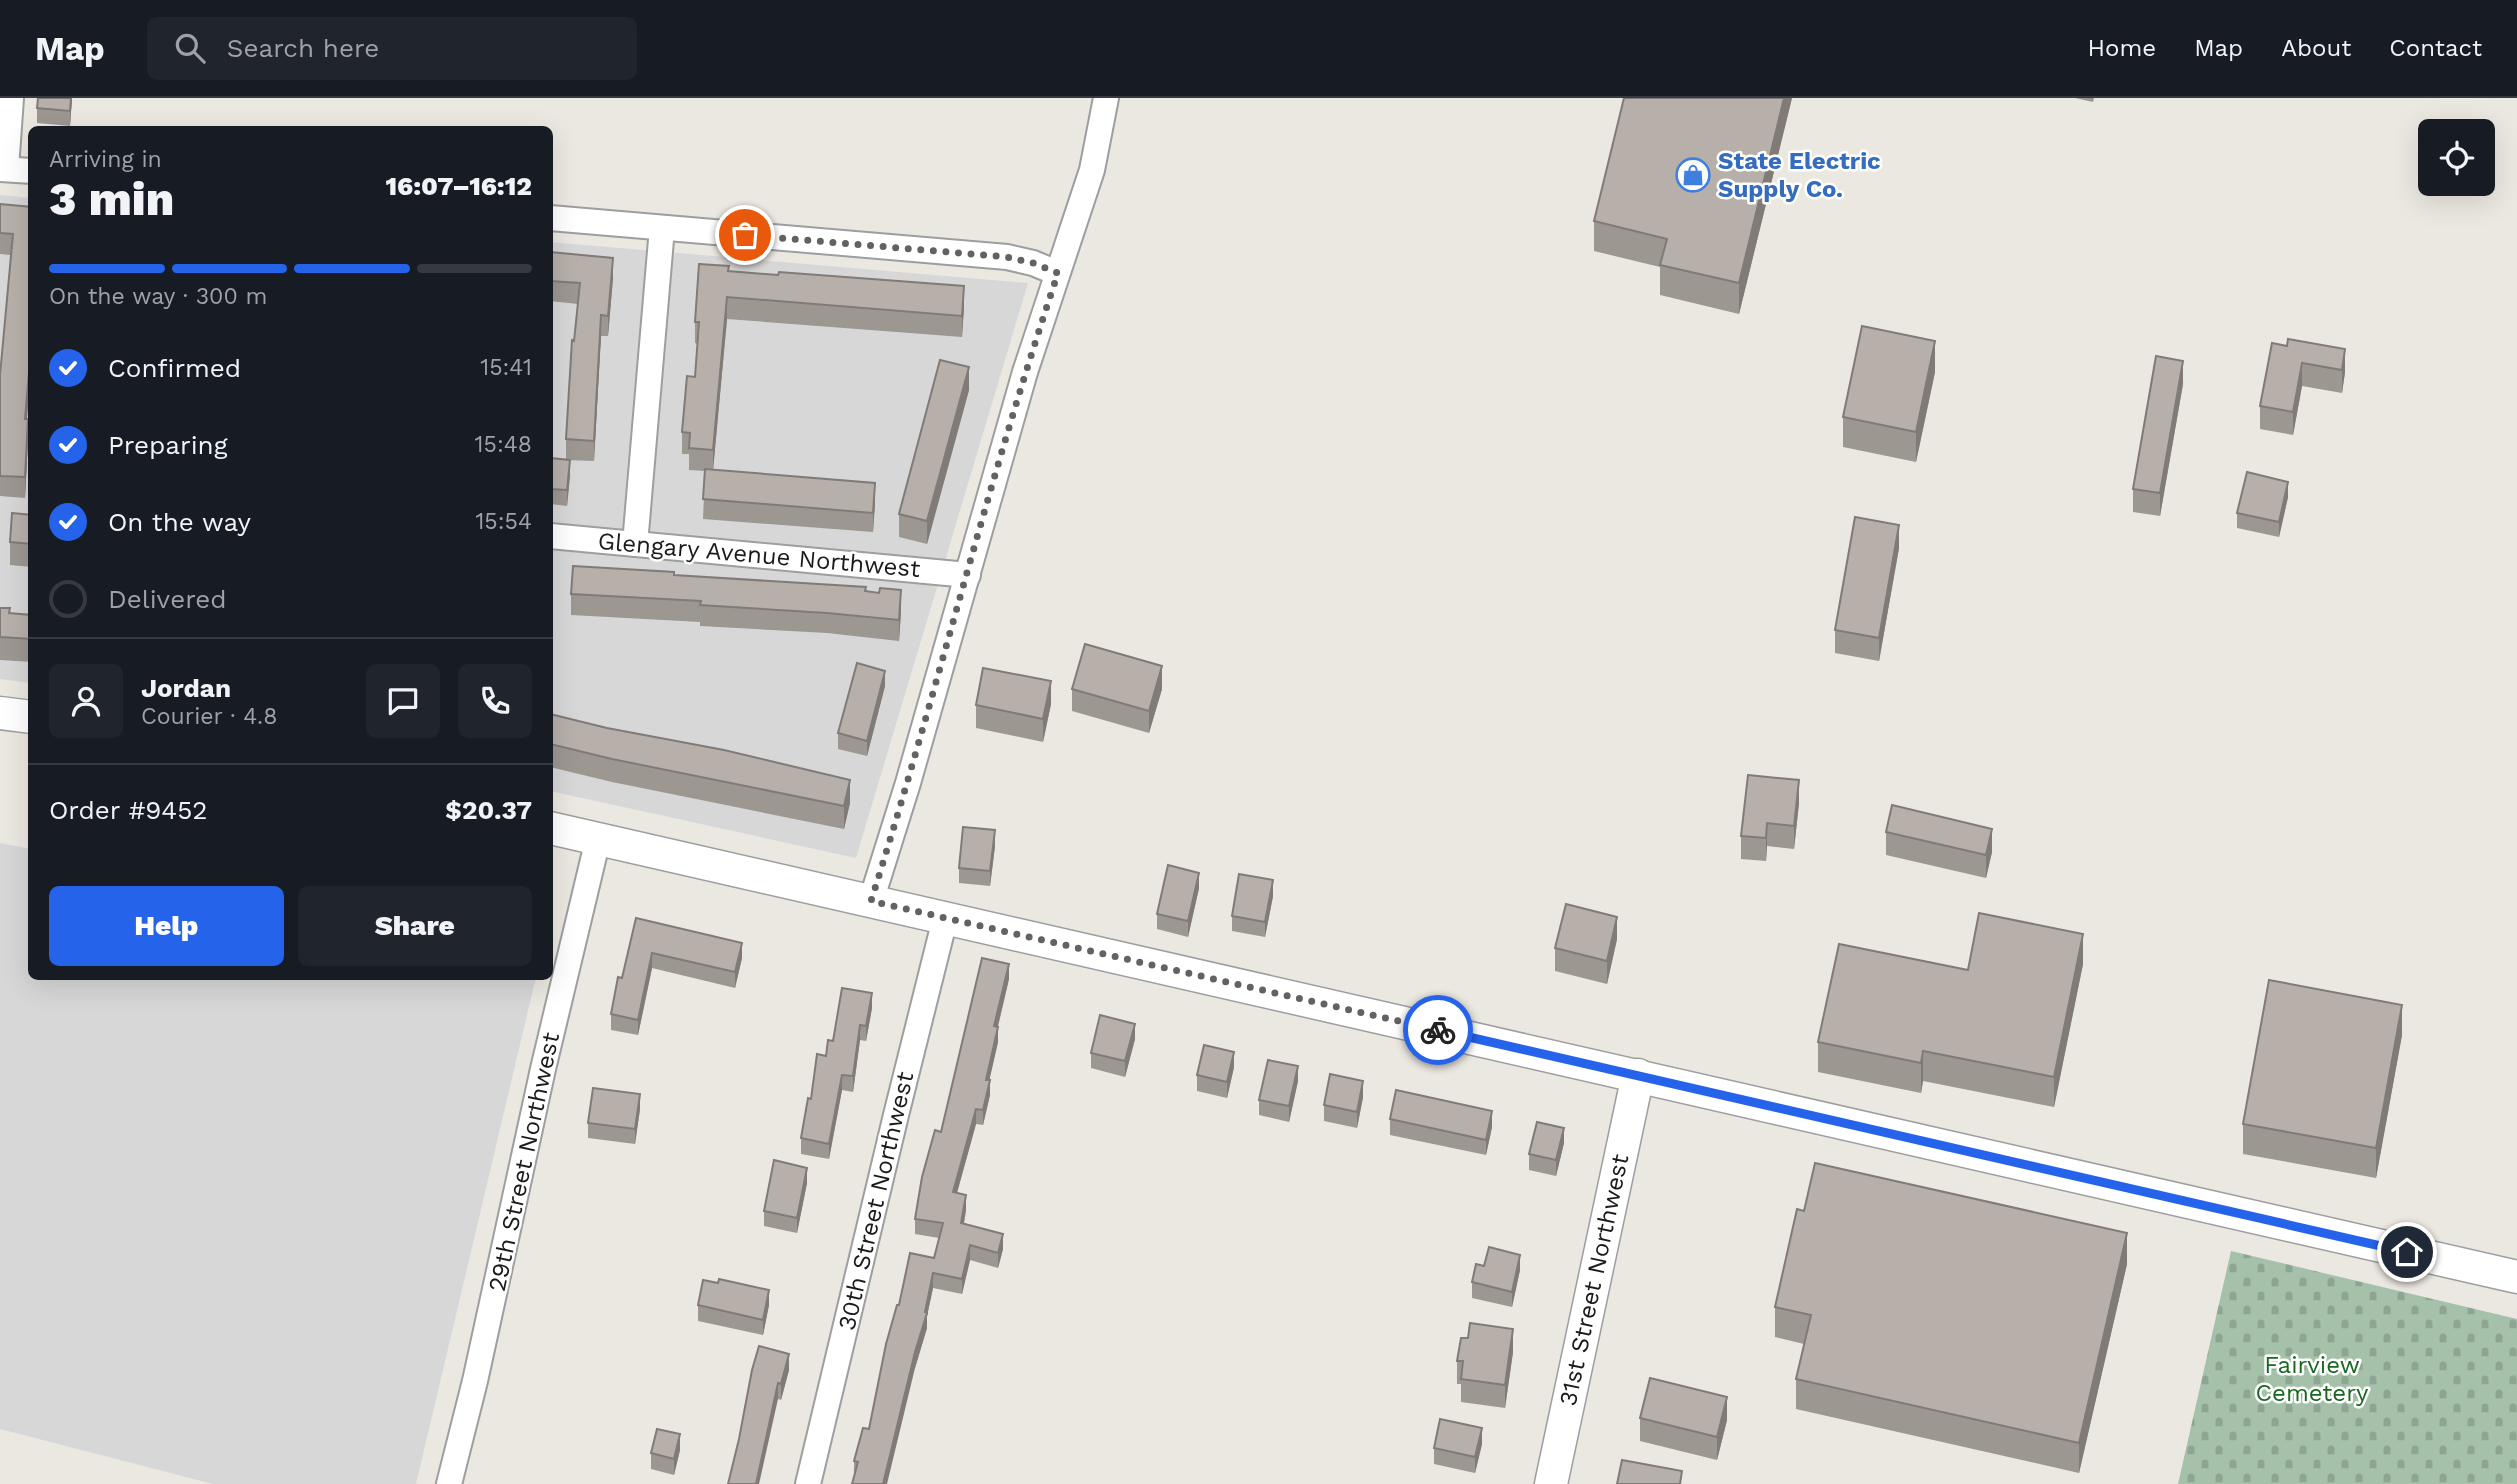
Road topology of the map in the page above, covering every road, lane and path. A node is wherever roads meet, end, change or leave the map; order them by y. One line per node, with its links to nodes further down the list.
1 (11, 98): 3 (street)
2 (1106, 98): 7 (street)
3 (3, 169): 4 (street)
4 (28, 171)
5 (553, 218): 6 (street)
6 (663, 228): 7 (street); 9 (street)
7 (1058, 273): 10 (street)
8 (553, 536): 9 (street, Glengary Avenue Northwest)
9 (635, 544): 10 (street, Glengary Avenue Northwest)
10 (968, 575): 15 (street)
11 (0, 713): 12 (street)
12 (28, 716)
13 (553, 829): 14 (street)
14 (598, 839): 15 (street); 19 (street, 29th Street Northwest)
15 (871, 901): 16 (street)
16 (945, 919): 17 (street); 20 (street, 30th Street Northwest)
17 (1637, 1075): 18 (street); 21 (street, 31st Street Northwest)
18 (2517, 1277)
19 (449, 1484)
20 (808, 1484)
21 (1551, 1484)

